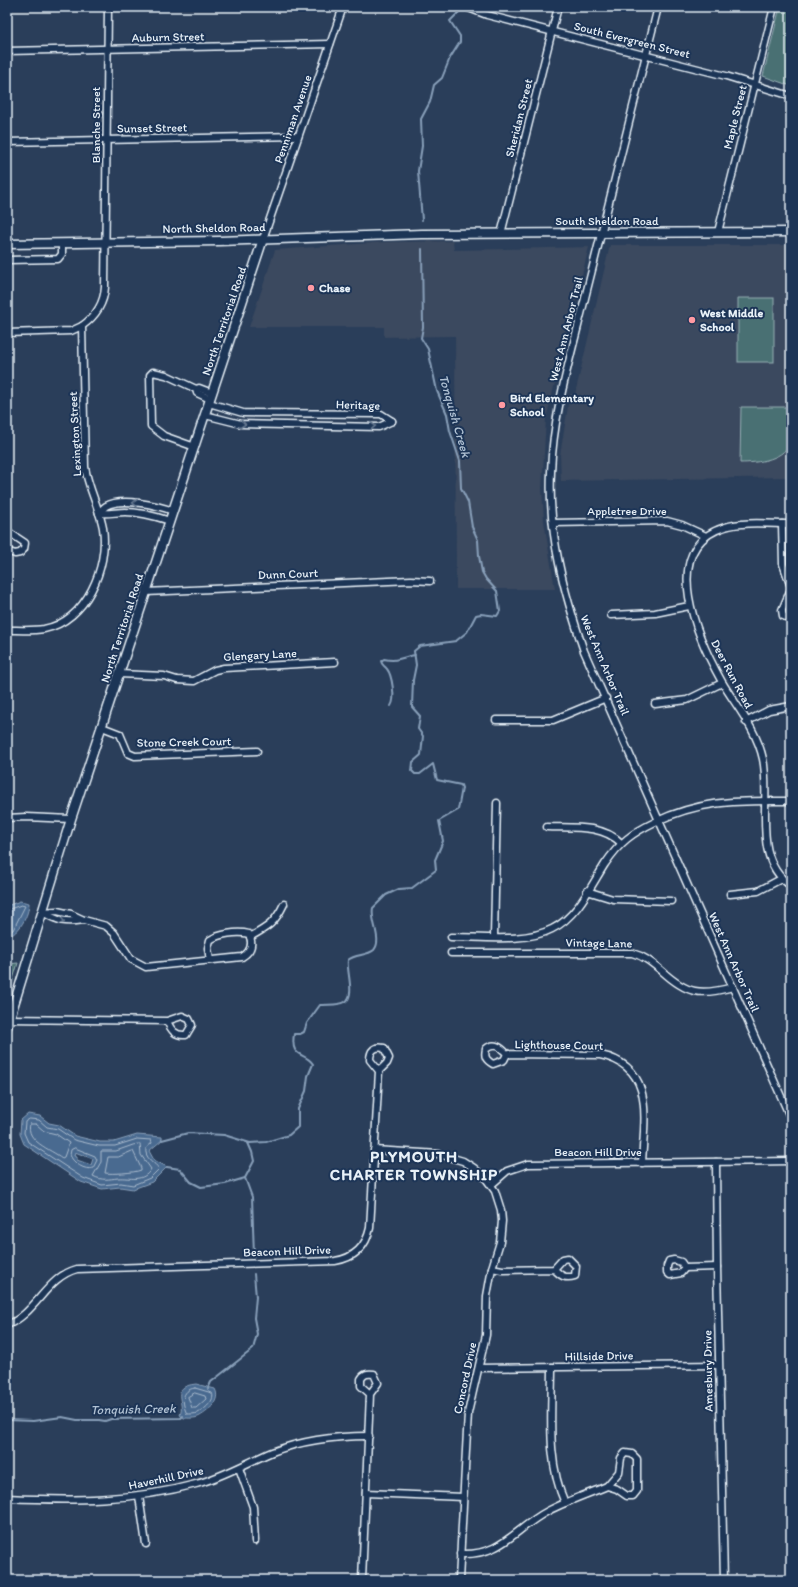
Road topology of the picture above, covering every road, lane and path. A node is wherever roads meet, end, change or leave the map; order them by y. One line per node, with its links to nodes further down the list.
1 (108, 7): 9 (street, Blanche Street)
2 (343, 7): 8 (street, Penniman Avenue)
3 (466, 7): 7 (street, South Evergreen Street)
4 (558, 7): 7 (street, Sheridan Street)
5 (658, 7): 11 (street, West Ann Arbor Trail)
6 (774, 7): 12 (street, Maple Street)
7 (552, 32): 11 (street, South Evergreen Street); 21 (street, Sheridan Street)
8 (330, 44): 9 (street, Auburn Street); 14 (street, Penniman Avenue)
9 (108, 49): 10 (street, Auburn Street); 15 (street, Blanche Street)
10 (7, 51)
11 (646, 56): 12 (street, South Evergreen Street); 19 (street, West Ann Arbor Trail)
12 (755, 85): 13 (street, South Evergreen Street); 17 (street, Maple Street)
13 (791, 96)
14 (298, 136): 15 (street, Sunset Street); 22 (street, Penniman Avenue)
15 (107, 140): 16 (street, Sunset Street); 23 (street, Blanche Street)
16 (7, 142)
17 (718, 232): 18 (main road, South Sheldon Road); 19 (main road, South Sheldon Road)
18 (791, 232)
19 (601, 233): 21 (main road, South Sheldon Road); 39 (street, West Ann Arbor Trail)
20 (422, 234): 21 (main road, South Sheldon Road); 22 (main road, North Sheldon Road)
21 (501, 234)
22 (263, 239): 23 (main road, North Sheldon Road); 29 (main road, North Territorial Road)
23 (106, 242): 24 (main road, North Sheldon Road); 27 (street)
24 (62, 243): 25 (main road, North Sheldon Road); 26 (street)
25 (7, 244)
26 (7, 260)
27 (82, 326): 28 (street); 37 (street, Lexington Street)
28 (7, 333)
29 (211, 398): 30 (street, Heritage); 32 (main road, North Territorial Road); 35 (street, Heritage)
30 (259, 414): 31 (street, Heritage); 33 (street)
31 (305, 414): 34 (street); 34 (street, Heritage, one-way to 31)
32 (205, 415): 33 (street, Heritage, one-way to 33); 35 (main road, North Territorial Road)
33 (259, 425): 34 (street, Heritage)
34 (304, 426)
35 (195, 446): 36 (main road, North Territorial Road)
36 (173, 511): 37 (street, one-way to 37); 38 (main road, North Territorial Road)
37 (99, 513): 38 (street); 51 (street, Lexington Street)
38 (170, 520): 47 (main road, North Territorial Road)
39 (554, 523): 43 (street, Appletree Drive); 55 (street, West Ann Arbor Trail)
40 (782, 524): 41 (street); 43 (street); 46 (street)
41 (791, 524)
42 (7, 531): 44 (street)
43 (706, 536): 48 (street, Deer Run Road)
44 (7, 551)
45 (430, 581): 47 (street, Dunn Court)
46 (791, 588): 50 (street)
47 (146, 592): 53 (main road, North Territorial Road)
48 (689, 606): 49 (street); 54 (street, Deer Run Road)
49 (611, 615)
50 (791, 619)
51 (7, 630)
52 (335, 662): 53 (street, Glengary Lane)
53 (119, 674): 60 (main road, North Territorial Road)
54 (722, 683): 56 (street); 59 (street, Deer Run Road)
55 (606, 698): 58 (street); 67 (street, West Ann Arbor Trail)
56 (655, 704)
57 (791, 706): 59 (street)
58 (496, 720)
59 (746, 722): 63 (street, Deer Run Road)
60 (102, 727): 61 (street, Stone Creek Court); 66 (main road, North Territorial Road)
61 (257, 751)
62 (791, 800): 63 (street)
63 (766, 801): 67 (street); 70 (street, Deer Run Road)
64 (497, 803): 80 (street)
65 (7, 818): 66 (street)
66 (71, 819): 76 (main road, North Territorial Road)
67 (659, 820): 69 (street); 83 (street, West Ann Arbor Trail)
68 (547, 827): 69 (street)
69 (621, 844): 72 (street)
70 (781, 879): 71 (street); 73 (street)
71 (791, 886)
72 (587, 891): 74 (street); 80 (street)
73 (730, 894)
74 (671, 901)
75 (284, 904): 78 (street)
76 (42, 912): 77 (street); 77 (street, one-way to 77); 85 (main road, North Territorial Road)
77 (84, 920): 82 (street)
78 (250, 937): 82 (street); 82 (street)
79 (451, 937): 80 (street)
80 (494, 937)
81 (451, 953): 83 (street, Vintage Lane)
82 (210, 960)
83 (733, 987): 88 (street, West Ann Arbor Trail)
84 (167, 1021): 85 (street)
85 (8, 1023)
86 (507, 1054): 92 (street, Lighthouse Court)
87 (379, 1071): 89 (street, Beacon Hill Drive)
88 (791, 1119)
89 (374, 1150): 93 (street); 98 (street, Beacon Hill Drive)
90 (791, 1161): 91 (street, Beacon Hill Drive)
91 (716, 1162): 92 (street, Beacon Hill Drive); 94 (street, Amesbury Drive)
92 (642, 1163): 93 (street, Beacon Hill Drive)
93 (491, 1185): 95 (street, Concord Drive)
94 (717, 1267): 97 (street); 99 (street, Amesbury Drive)
95 (492, 1268): 96 (street); 101 (street, Concord Drive)
96 (554, 1268)
97 (685, 1268)
98 (7, 1325)
99 (718, 1365): 100 (street, Hillside Drive); 116 (street, Amesbury Drive)
100 (552, 1367): 101 (street, Hillside Drive); 110 (street)
101 (479, 1368): 108 (street, Concord Drive)
102 (370, 1394): 103 (street)
103 (370, 1436): 104 (street, Haverhill Drive); 106 (street)
104 (239, 1468): 107 (street, Haverhill Drive); 111 (street)
105 (607, 1486): 105 (street); 110 (street)
106 (366, 1493): 108 (street); 114 (street)
107 (140, 1496): 109 (street, Haverhill Drive); 112 (street)
108 (463, 1497): 113 (street, Concord Drive)
109 (7, 1498)
110 (565, 1503): 113 (street)
111 (255, 1541)
112 (146, 1544)
113 (460, 1554): 115 (street, Concord Drive)
114 (362, 1580)
115 (459, 1580)
116 (724, 1580)

